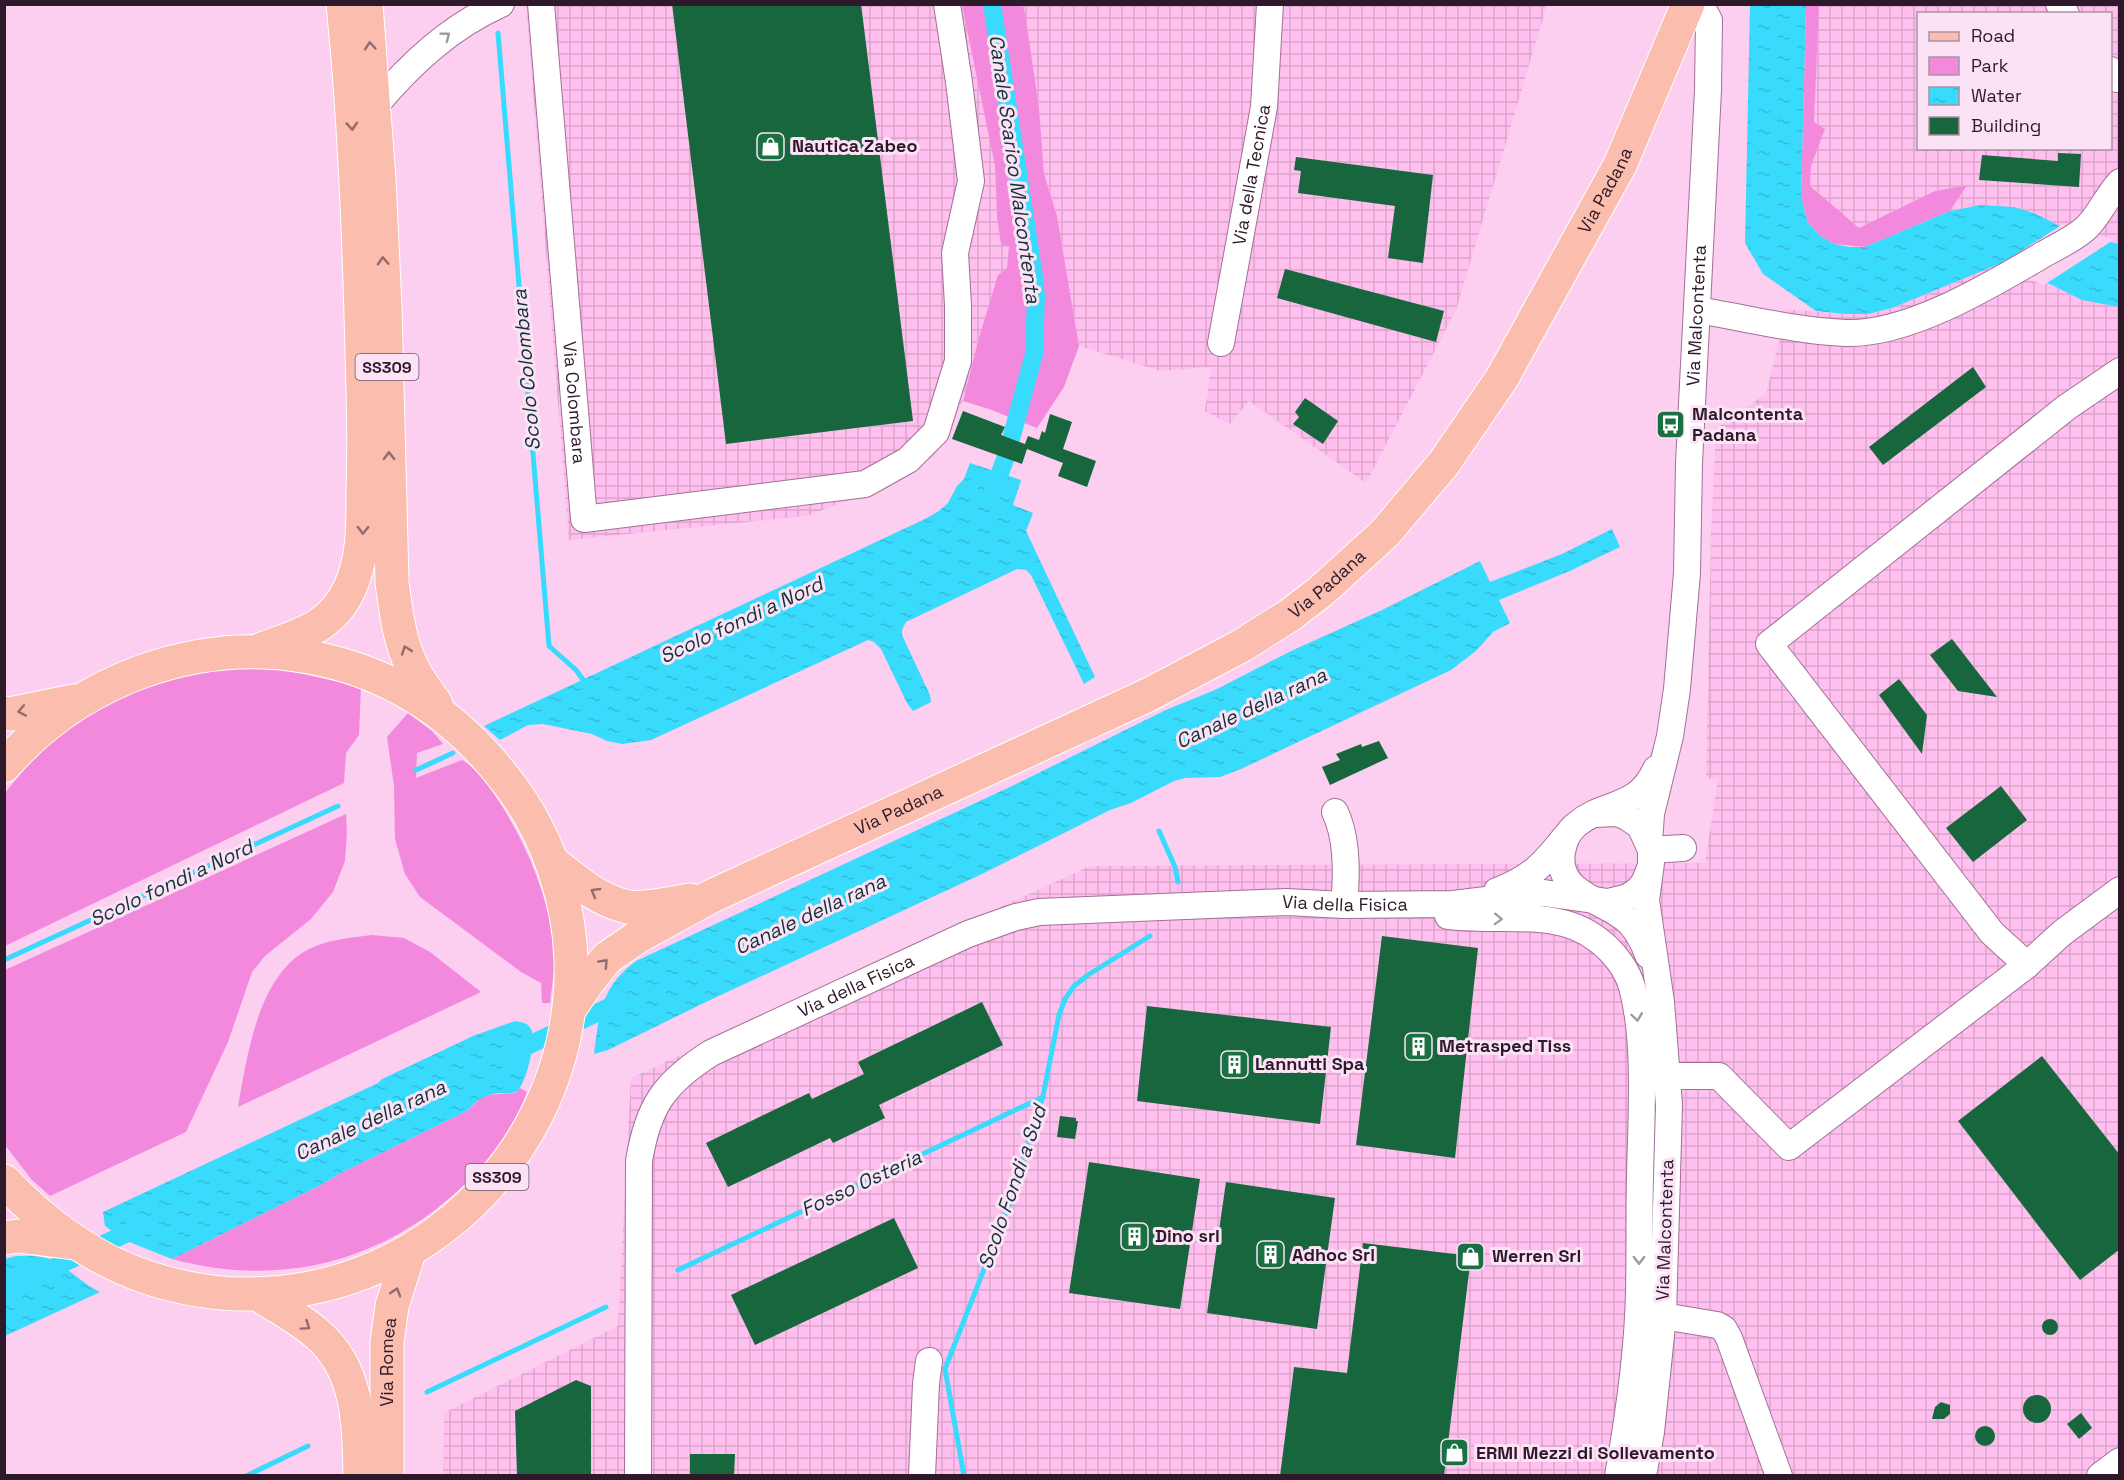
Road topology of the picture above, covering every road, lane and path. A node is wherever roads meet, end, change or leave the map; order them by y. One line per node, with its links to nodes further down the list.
1 (344, 4): 14 (main road, SS309, one-way to 14)
2 (366, 4): 9 (main road, SS309, one-way to 2)
3 (501, 4): 9 (street, one-way to 3)
4 (542, 4): 5 (street, Via Colombara)
5 (947, 4)
6 (1270, 4): 12 (street, Via della Tecnica)
7 (1688, 4): 27 (main road, Via Padana)
8 (1700, 4): 11 (street, Via Malcontenta)
9 (375, 106): 17 (main road, SS309, one-way to 9)
10 (2120, 182): 11 (street)
11 (1697, 310): 18 (street, Via Malcontenta)
12 (1221, 344)
13 (2120, 371): 31 (street)
14 (255, 652): 15 (main road, SS309); 17 (main road, SS309)
15 (81, 700): 16 (main road, one-way to 16); 19 (main road, SS309)
16 (4, 713)
17 (445, 718): 25 (main road, SS309)
18 (1670, 736): 21 (street, Via Malcontenta); 24 (street, Via Malcontenta)
19 (4, 766)
20 (1335, 812): 29 (street)
21 (1594, 814): 22 (street, Via Malcontenta); 24 (street)
22 (1568, 833): 28 (street, Via Malcontenta); 30 (street, Via della Fisica)
23 (1683, 848): 24 (street)
24 (1650, 854): 28 (street); 32 (street, Via Malcontenta)
25 (551, 861): 27 (main road, Via Padana, one-way to 25); 33 (main road, SS309)
26 (2120, 890): 31 (street)
27 (712, 896): 33 (main road, Via Padana, one-way to 27)
28 (1596, 901): 30 (street, Via della Fisica); 32 (street, Via Malcontenta)
29 (1350, 904): 30 (street, Via della Fisica); 45 (street, Via della Fisica); 47 (street, one-way to 47)
30 (1453, 904)
31 (2027, 965): 34 (street)
32 (1658, 983): 34 (street, Via Malcontenta)
33 (569, 1010): 38 (main road, SS309)
34 (1667, 1076): 40 (street, Via Malcontenta)
35 (4, 1182): 37 (main road, SS309)
36 (4, 1238): 37 (main road)
37 (76, 1244): 39 (main road, SS309)
38 (409, 1252): 39 (main road, SS309); 44 (main road, Via Romea, one-way to 38)
39 (258, 1294): 43 (main road, Via Romea / SS309, one-way to 43)
40 (1663, 1316): 48 (street, Via Malcontenta); 49 (street)
41 (929, 1361): 46 (street)
42 (2120, 1461): 50 (street)
43 (360, 1476)
44 (387, 1476)
45 (638, 1476)
46 (922, 1476)
47 (1618, 1476)
48 (1643, 1476)
49 (1779, 1476)
50 (2100, 1476)

